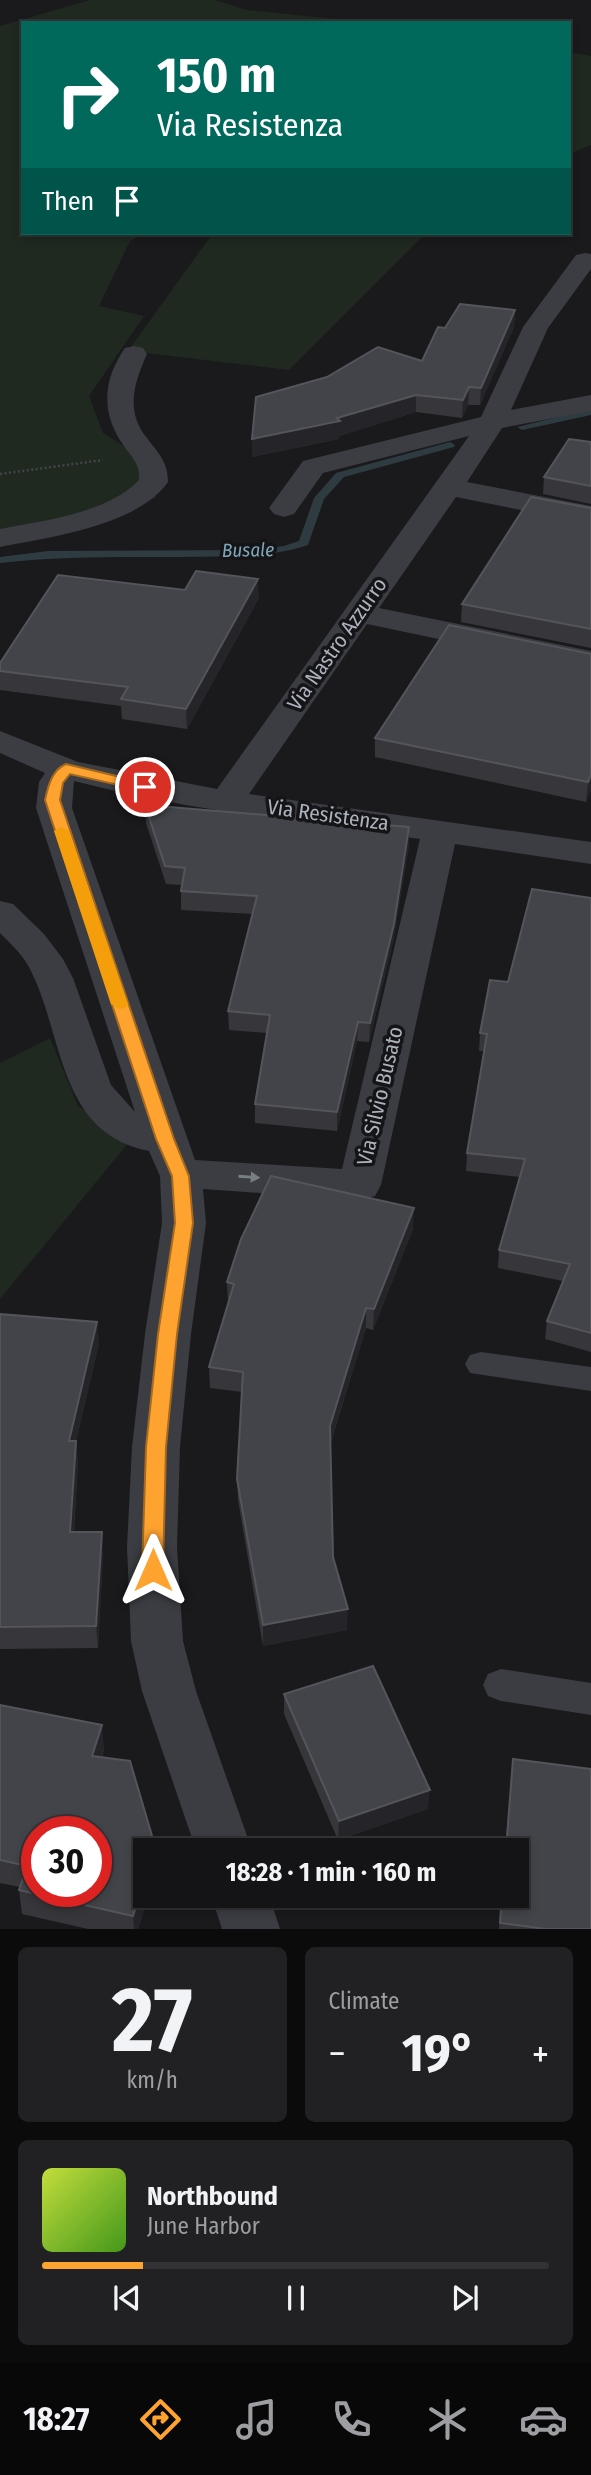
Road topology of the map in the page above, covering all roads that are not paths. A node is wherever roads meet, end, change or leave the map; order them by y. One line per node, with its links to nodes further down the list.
1 (585, 260): 4 (street, Via Nastro Azzurro)
2 (134, 354): 8 (street)
3 (591, 403): 4 (street)
4 (492, 422): 5 (street, Via Nastro Azzurro); 6 (street)
5 (449, 487): 7 (street); 9 (street, Via Nastro Azzurro)
6 (285, 508)
7 (591, 514)
8 (0, 538)
9 (358, 613): 10 (street, Via Nastro Azzurro); 13 (street, Via Nastro Azzurro)
10 (591, 662)
11 (0, 741): 12 (street, Via Resistenza)
12 (66, 769): 13 (street, Via Resistenza); 17 (street)
13 (226, 801): 14 (street, Via Resistenza)
14 (440, 831): 15 (street, Via Resistenza); 17 (street, Via Silvio Busato, one-way to 14)
15 (591, 853)
16 (0, 912): 17 (street)
17 (173, 1157): 22 (street)
18 (481, 1364): 19 (lane)
19 (591, 1379)
20 (501, 1685): 21 (lane)
21 (591, 1699)
22 (220, 1838)
23 (244, 1908): 24 (street)
24 (251, 1929)

